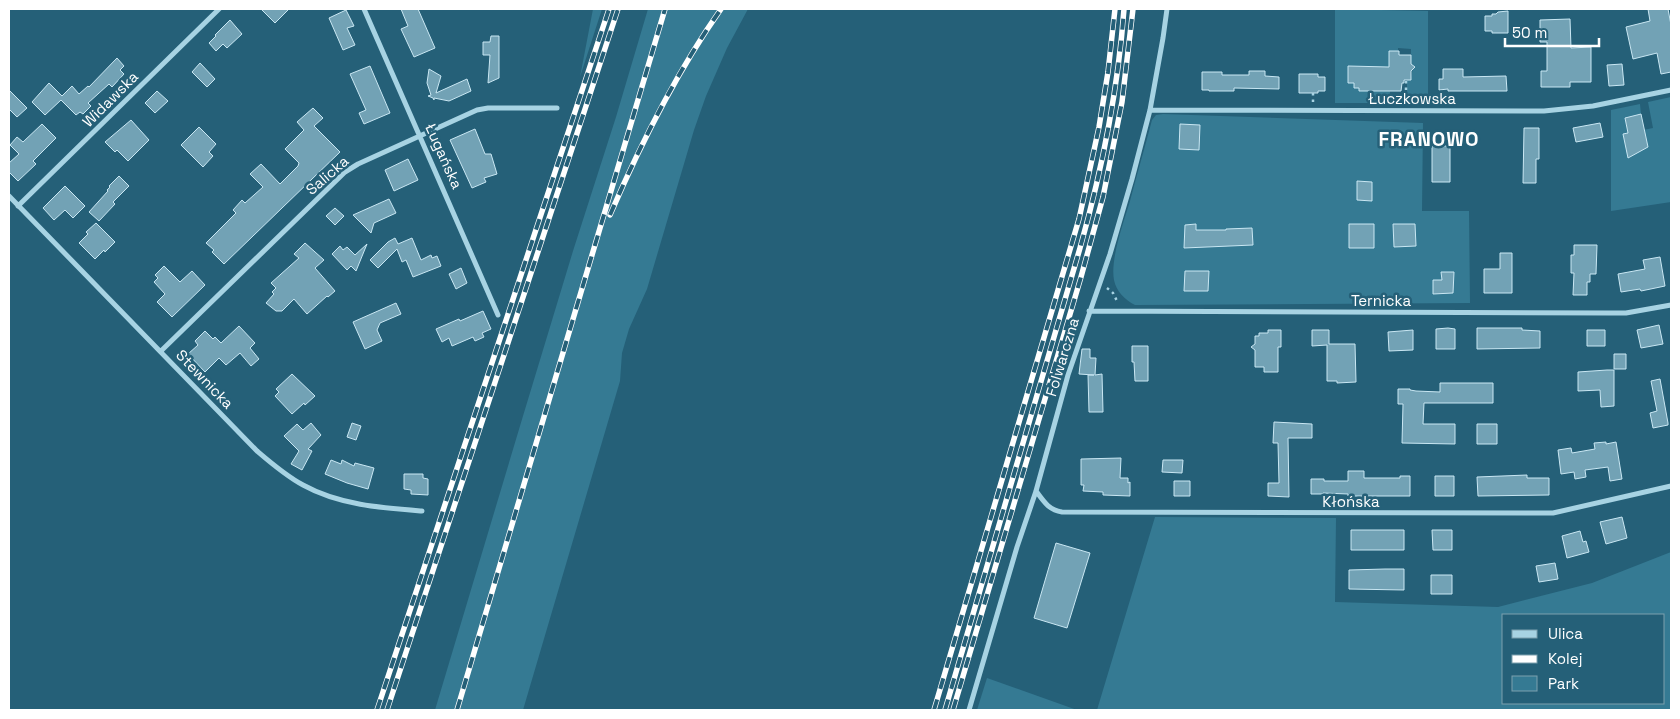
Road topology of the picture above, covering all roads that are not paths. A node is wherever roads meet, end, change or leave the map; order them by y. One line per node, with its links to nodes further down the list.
1 (219, 9): 9 (street, Widawska)
2 (364, 9): 7 (street, Ługańska)
3 (1167, 9): 6 (street, Folwarczna)
4 (1671, 90): 6 (street, Łuczkowska)
5 (557, 108): 7 (street, Salicka)
6 (1150, 110): 11 (street, Folwarczna)
7 (421, 136): 12 (street, Ługańska); 13 (street, Salicka)
8 (9, 196): 9 (street, Stewnicka)
9 (18, 206): 13 (street, Stewnicka)
10 (1671, 305): 11 (street, Ternicka)
11 (1089, 311): 15 (street, Folwarczna)
12 (498, 315)
13 (161, 351): 16 (street, Stewnicka)
14 (1671, 486): 15 (street, Kłońska)
15 (1036, 491): 17 (street, Folwarczna)
16 (422, 511)
17 (970, 710)

